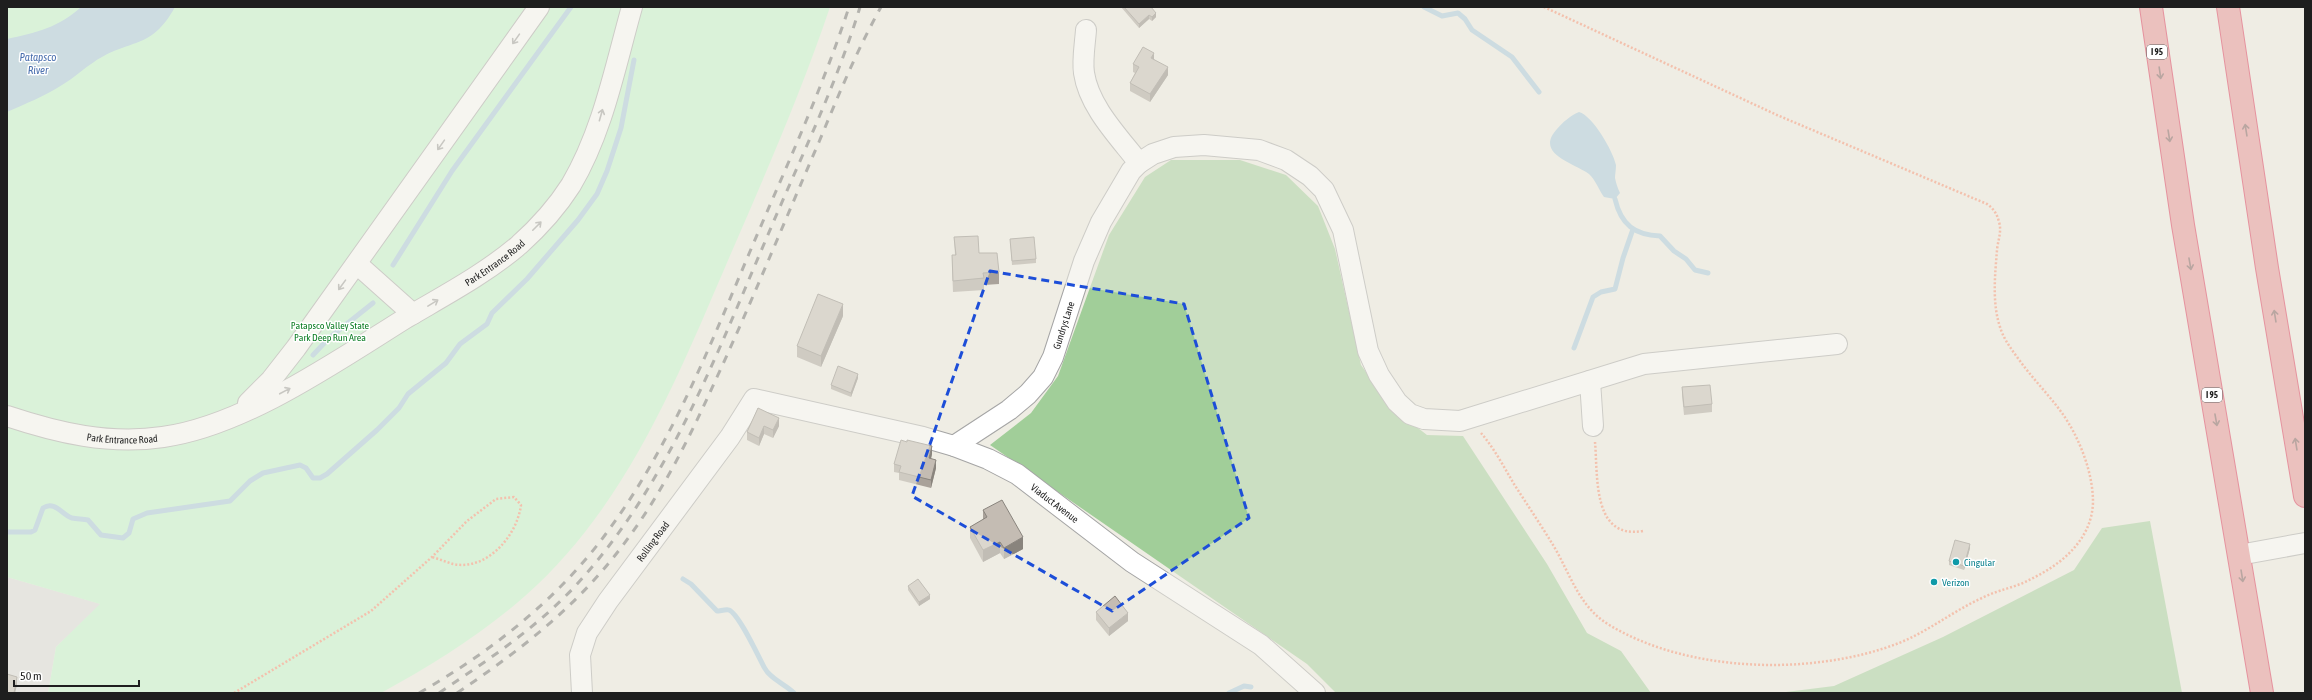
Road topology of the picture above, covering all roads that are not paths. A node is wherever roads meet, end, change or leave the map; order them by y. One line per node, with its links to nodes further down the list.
1 (538, 7): 7 (street, Park Entrance Road, one-way to 7)
2 (632, 7): 8 (street, Park Entrance Road, one-way to 2)
3 (2151, 7): 18 (highway, I 95, one-way to 18)
4 (2228, 7): 16 (highway, one-way to 4)
5 (1086, 30): 6 (street)
6 (1135, 167): 10 (street); 15 (street, Gundrys Lane)
7 (357, 264): 8 (street); 12 (street, Park Entrance Road, one-way to 12)
8 (413, 314): 12 (street, Park Entrance Road, one-way to 8)
9 (1837, 344): 10 (street)
10 (1590, 381): 14 (street)
11 (754, 399): 15 (street, Viaduct Avenue); 19 (street, Rolling Road)
12 (237, 414): 13 (street, Park Entrance Road)
13 (7, 416)
14 (1593, 426)
15 (954, 446): 20 (street, Viaduct Avenue)
16 (2305, 496)
17 (2305, 543): 18 (street)
18 (2239, 555): 21 (highway, I 95, one-way to 21)
19 (582, 693)
20 (1315, 693)
21 (2262, 693)

